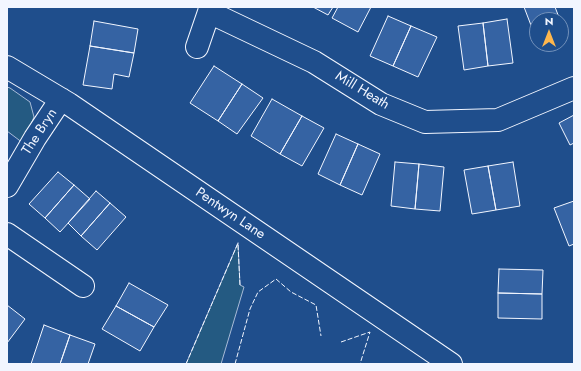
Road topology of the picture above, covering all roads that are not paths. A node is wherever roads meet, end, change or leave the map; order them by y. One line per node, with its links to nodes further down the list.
1 (210, 9): 2 (street); 4 (street, Mill Heath)
2 (197, 47)
3 (7, 67): 5 (street, Pentwyn Lane)
4 (574, 88)
5 (61, 99): 6 (street, The Bryn); 9 (street, Pentwyn Lane)
6 (7, 186)
7 (7, 234): 8 (street)
8 (83, 286)
9 (451, 364)

